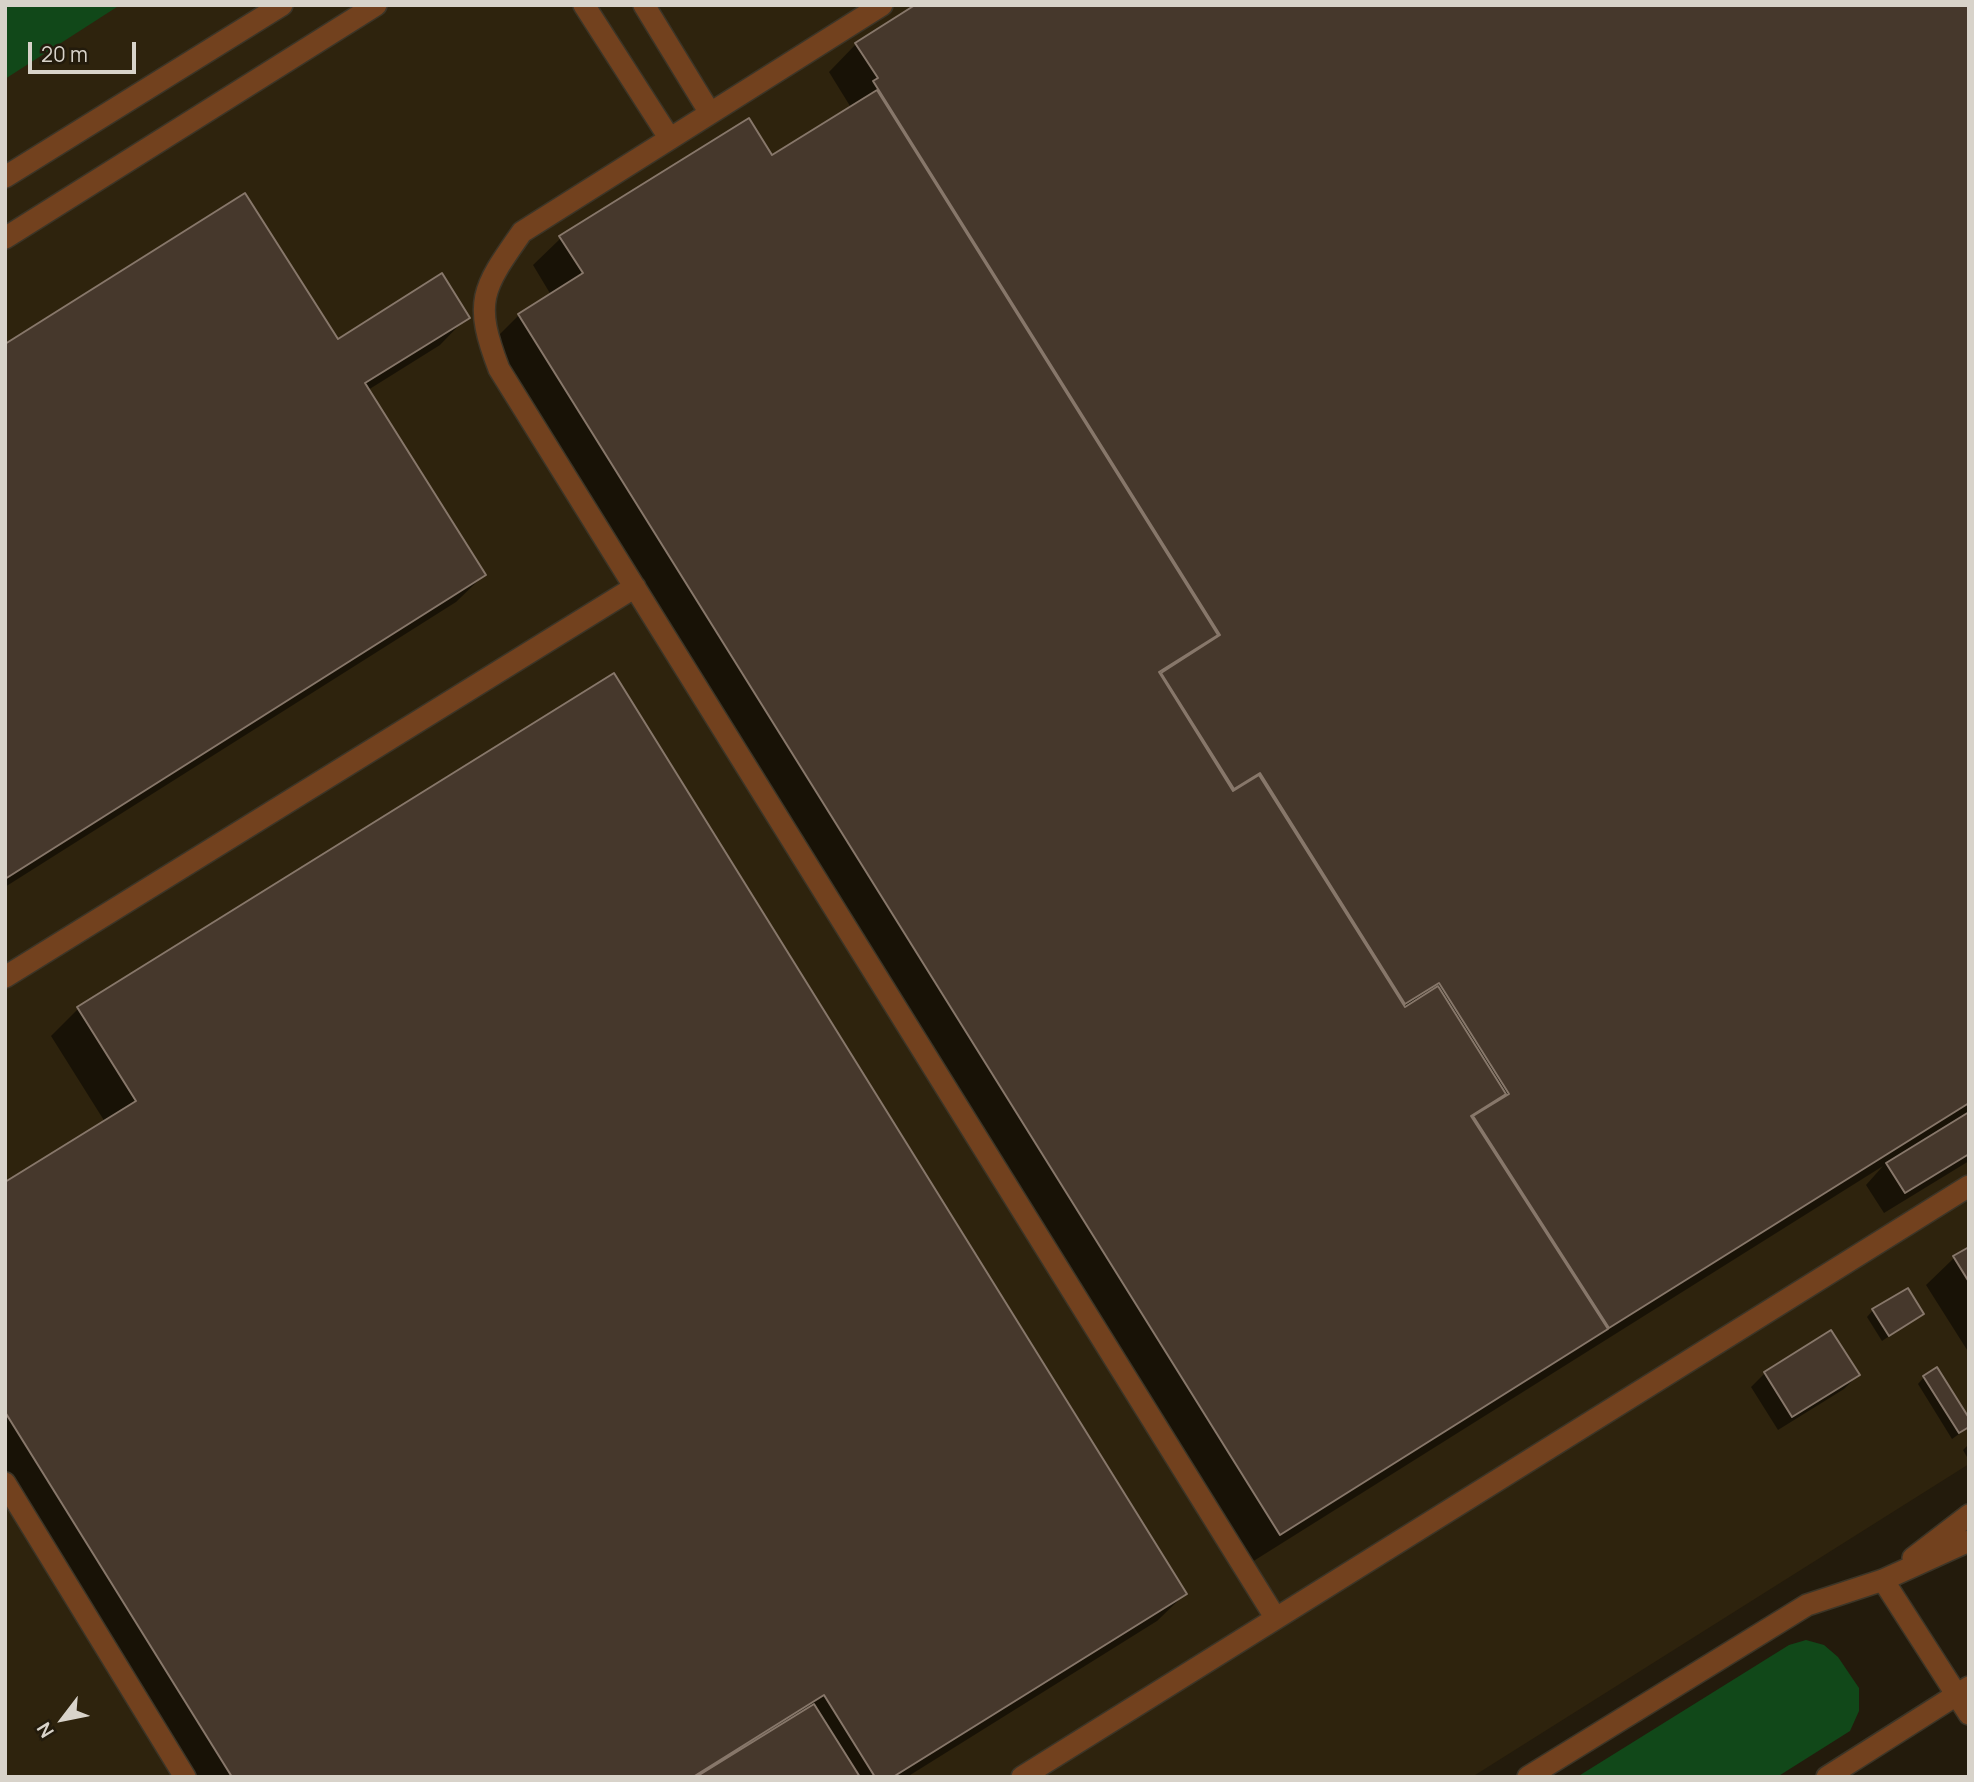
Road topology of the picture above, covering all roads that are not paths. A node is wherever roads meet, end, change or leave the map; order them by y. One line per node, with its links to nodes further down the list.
1 (282, 5): 8 (street)
2 (376, 5): 9 (street)
3 (584, 5): 7 (street)
4 (644, 5): 6 (street)
5 (882, 5): 6 (street)
6 (710, 113): 7 (street)
7 (670, 139): 10 (street)
8 (5, 177)
9 (5, 238)
10 (635, 587): 11 (street); 17 (street)
11 (5, 977)
12 (1969, 1186): 17 (street)
13 (5, 1483): 20 (street)
14 (1969, 1515): 16 (street)
15 (1969, 1541): 16 (street)
16 (1883, 1580): 18 (street); 22 (street)
17 (1275, 1617): 21 (street)
18 (1963, 1691): 19 (street); 23 (street)
19 (1969, 1714)
20 (185, 1777)
21 (1022, 1777)
22 (1528, 1777)
23 (1827, 1777)

